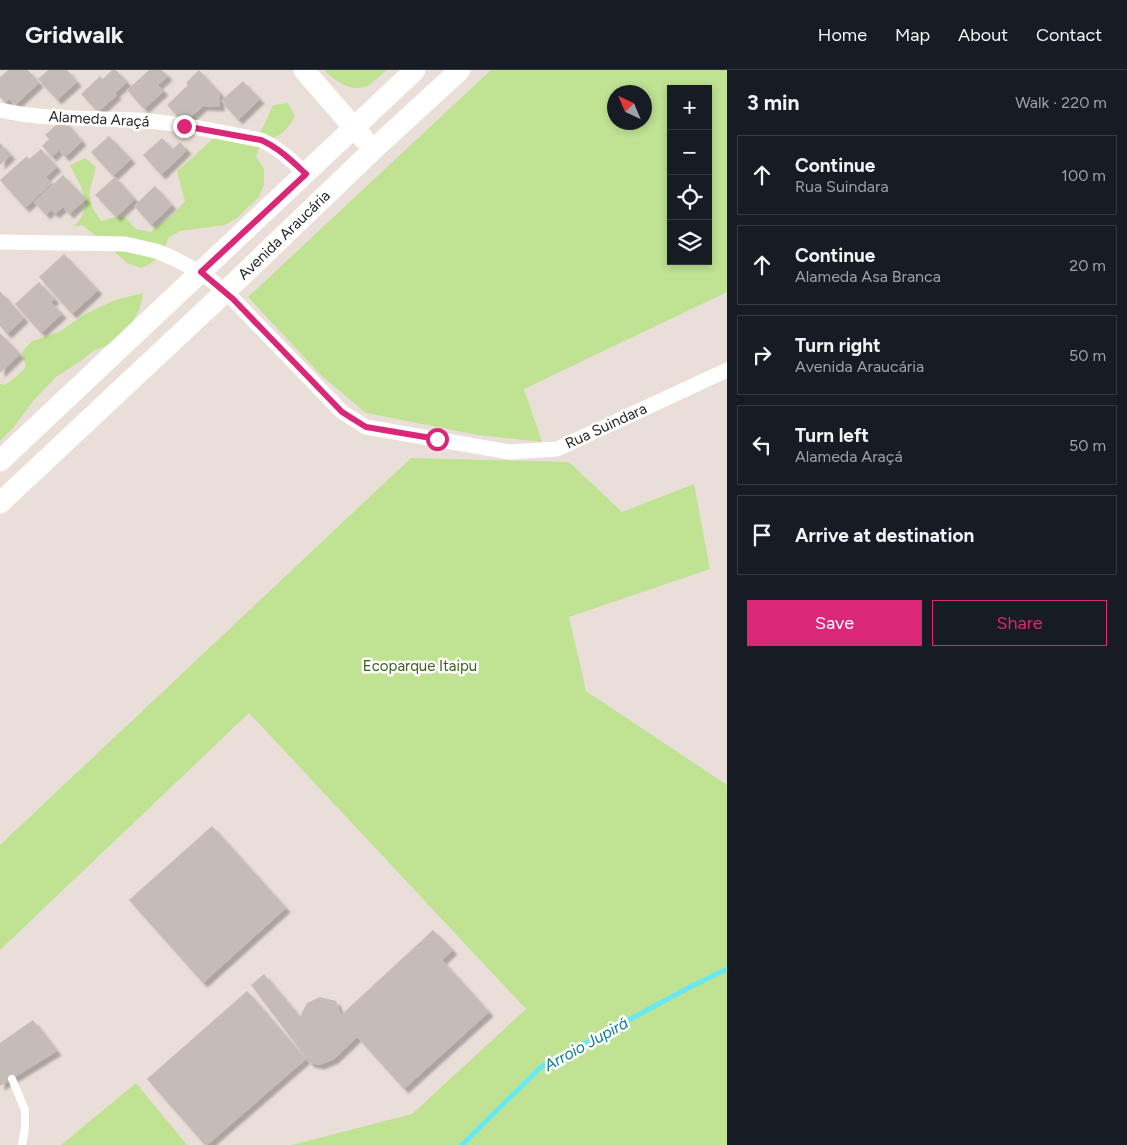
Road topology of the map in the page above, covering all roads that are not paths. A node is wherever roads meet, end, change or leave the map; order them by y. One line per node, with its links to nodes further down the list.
1 (304, 70): 5 (street)
2 (415, 70): 5 (street, Avenida Araucária)
3 (460, 70): 6 (street, Avenida Araucária)
4 (0, 110): 7 (street, Alameda Araçá)
5 (353, 128): 6 (street); 7 (street, Avenida Araucária)
6 (374, 149): 10 (street, Avenida Araucária)
7 (306, 174): 9 (street, Avenida Araucária)
8 (0, 242): 9 (street, Rua Suindara)
9 (201, 272): 10 (street, Rua Suindara); 12 (street, Avenida Araucária)
10 (229, 295): 11 (street, Rua Suindara); 13 (street, Avenida Araucária)
11 (727, 370)
12 (0, 461)
13 (0, 503)
14 (12, 1079): 15 (lane)
15 (22, 1145)

